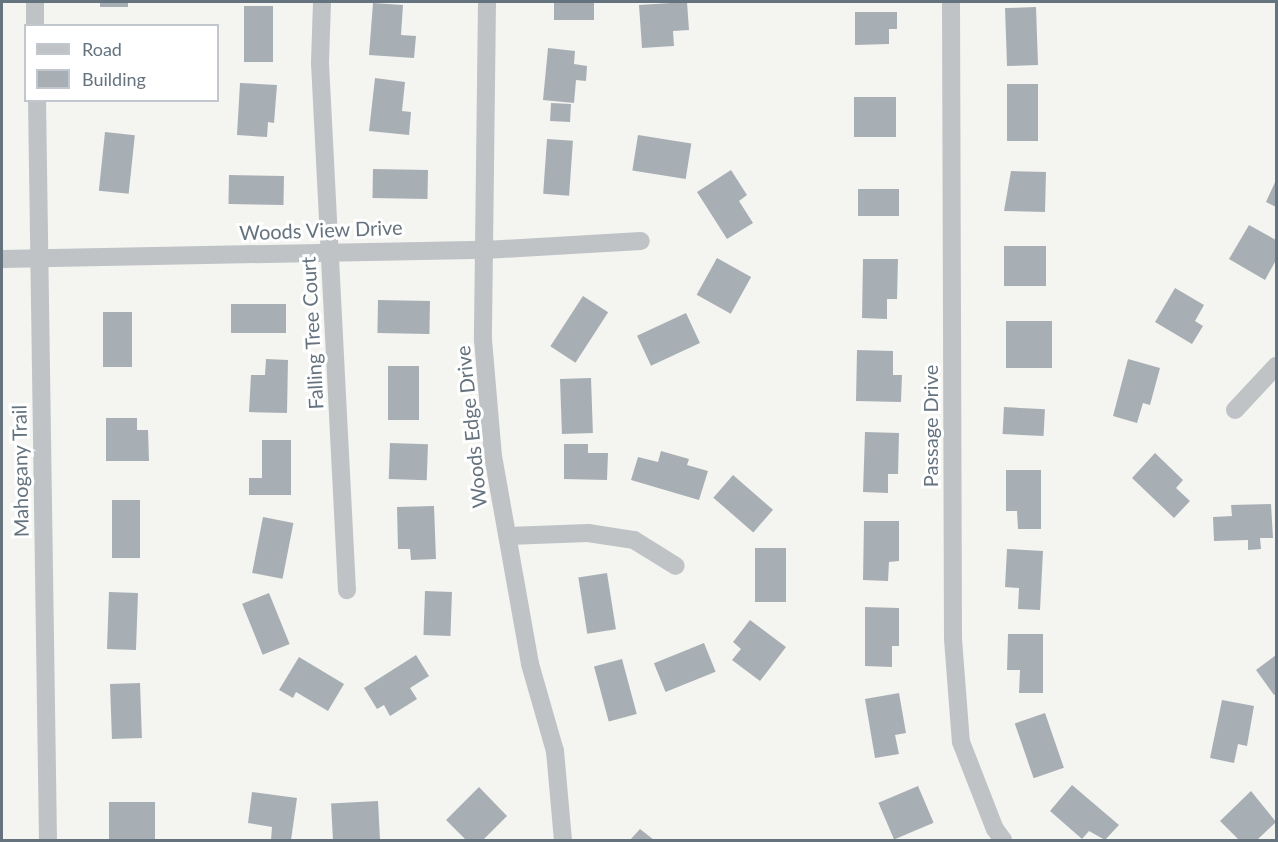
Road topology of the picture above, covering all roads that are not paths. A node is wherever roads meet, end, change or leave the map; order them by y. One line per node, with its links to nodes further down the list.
1 (35, 2): 5 (street)
2 (322, 2): 9 (street, Falling Tree Court)
3 (487, 2): 8 (street, Woods Edge Drive)
4 (951, 2): 19 (street, Passage Drive)
5 (35, 24)
6 (37, 102): 11 (street, Mahogany Trail)
7 (641, 241): 8 (street, Woods View Drive)
8 (485, 250): 9 (street, Woods View Drive); 14 (street, Woods Edge Drive)
9 (330, 253): 11 (street, Woods View Drive); 16 (street, Falling Tree Court)
10 (2, 260): 11 (street, Woods View Drive)
11 (40, 260): 17 (street, Mahogany Trail)
12 (1276, 366): 13 (street)
13 (1235, 410)
14 (508, 536): 15 (street); 18 (street, Woods Edge Drive)
15 (676, 566)
16 (347, 590)
17 (48, 840)
18 (563, 840)
19 (1003, 840)

